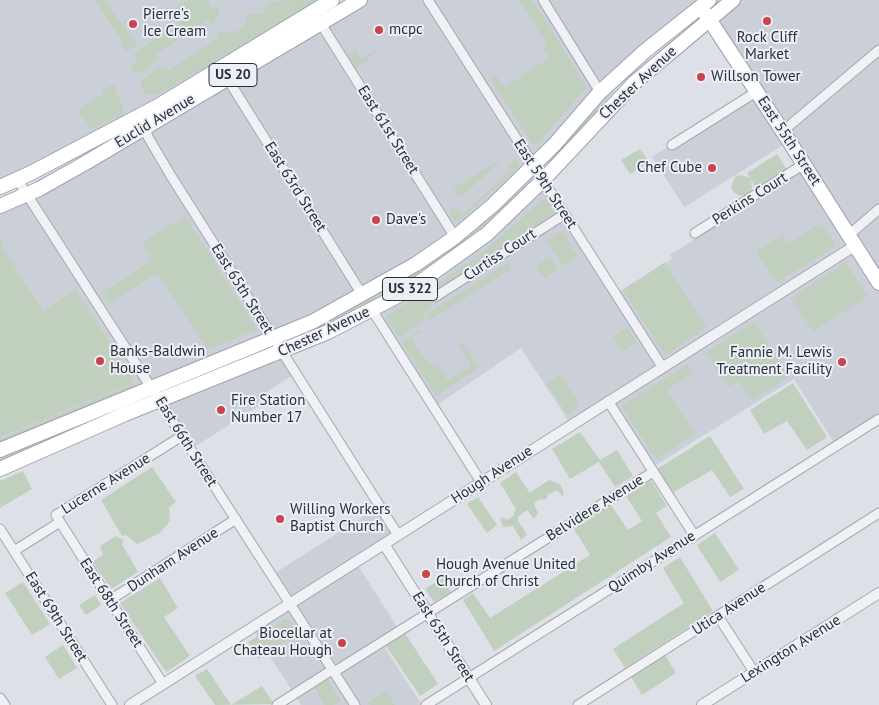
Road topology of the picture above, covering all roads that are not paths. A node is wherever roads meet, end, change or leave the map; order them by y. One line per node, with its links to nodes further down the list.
1 (332, 0): 13 (main road, Euclid Avenue / US 20)
2 (360, 0): 8 (main road, Euclid Avenue / US 20)
3 (428, 0): 17 (street, East 59th Street)
4 (543, 0): 11 (street)
5 (733, 0): 7 (main road, Chester Avenue / US 322)
6 (702, 2): 7 (main road, East 55th Street); 11 (main road, Chester Avenue / US 322)
7 (709, 20): 12 (main road, East 55th Street); 19 (main road, Chester Avenue / US 322)
8 (321, 24): 10 (main road, Euclid Avenue / US 20); 26 (street, East 61st Street)
9 (879, 50): 14 (street)
10 (227, 78): 13 (main road, Euclid Avenue / US 20); 29 (street, East 63rd Street)
11 (600, 92): 17 (main road, Chester Avenue / US 322)
12 (756, 92): 14 (main road, East 55th Street); 15 (street)
13 (144, 121): 18 (main road, Euclid Avenue / US 20); 21 (main road, Euclid Avenue / US 20); 32 (street, East 65th Street)
14 (783, 131): 16 (main road, East 55th Street)
15 (672, 145)
16 (804, 164): 25 (street, Perkins Court); 27 (main road, East 55th Street)
17 (535, 165): 19 (street, East 59th Street); 26 (main road, Chester Avenue / US 322)
18 (17, 179): 20 (main road, Euclid Avenue / US 20); 21 (street, East 66th Street)
19 (544, 179): 24 (street, East 59th Street); 31 (main road, Chester Avenue / US 322)
20 (0, 186)
21 (27, 194): 22 (main road, Euclid Avenue / US 20); 35 (street, East 66th Street)
22 (0, 206)
23 (879, 209): 27 (street)
24 (565, 214): 30 (street, Curtiss Court); 34 (street, East 59th Street)
25 (696, 233)
26 (455, 237): 29 (main road, Chester Avenue / US 322)
27 (852, 240): 28 (main road, East 55th Street); 34 (street, Hough Avenue)
28 (879, 284)
29 (363, 296): 32 (main road, Chester Avenue / US 322)
30 (435, 297)
31 (372, 310): 33 (main road, Chester Avenue / US 322); 43 (street)
32 (272, 337): 33 (street, East 65th Street); 35 (main road, Chester Avenue / US 322)
33 (282, 352): 36 (main road, Chester Avenue / US 322); 48 (street, East 65th Street)
34 (663, 368): 37 (street, Hough Avenue)
35 (152, 387): 36 (street, East 66th Street); 40 (main road, Chester Avenue / US 322)
36 (160, 400): 39 (street, East 66th Street); 41 (main road, Chester Avenue / US 322)
37 (608, 401): 42 (street); 43 (street, Hough Avenue)
38 (879, 419): 49 (street, Quimby Avenue)
39 (182, 436): 45 (street, East 66th Street); 46 (street, Lucerne Avenue)
40 (0, 450)
41 (0, 469)
42 (654, 472): 49 (street); 55 (street, Belvidere Avenue)
43 (481, 482): 48 (street, Hough Avenue)
44 (879, 513): 56 (street, Utica Avenue)
45 (236, 519): 53 (street, Dunham Avenue); 54 (street, East 66th Street)
46 (60, 522): 51 (street, Lucerne Avenue); 53 (street, East 68th Street)
47 (0, 529): 51 (street, East 69th Street)
48 (398, 535): 50 (street, Hough Avenue)
49 (694, 535): 59 (street, Quimby Avenue)
50 (384, 544): 54 (street, Hough Avenue); 55 (street, East 65th Street)
51 (14, 551): 63 (street, East 69th Street)
52 (879, 592): 58 (street, Lexington Avenue)
53 (110, 600): 60 (street, East 68th Street)
54 (290, 604): 57 (street, East 66th Street); 60 (street, Hough Avenue)
55 (427, 612): 57 (street, Belvidere Avenue); 59 (street, East 65th Street)
56 (718, 616): 58 (street); 69 (street, Utica Avenue)
57 (333, 671): 65 (street, Belvidere Avenue); 66 (street, East 66th Street)
58 (754, 672): 70 (street, Lexington Avenue)
59 (469, 679): 67 (street, Quimby Avenue); 68 (street, East 65th Street)
60 (163, 684): 64 (street, Hough Avenue)
61 (0, 698): 62 (street)
62 (5, 705)
63 (112, 705)
64 (130, 705)
65 (277, 705)
66 (355, 705)
67 (426, 705)
68 (486, 705)
69 (578, 705)
70 (702, 705)

